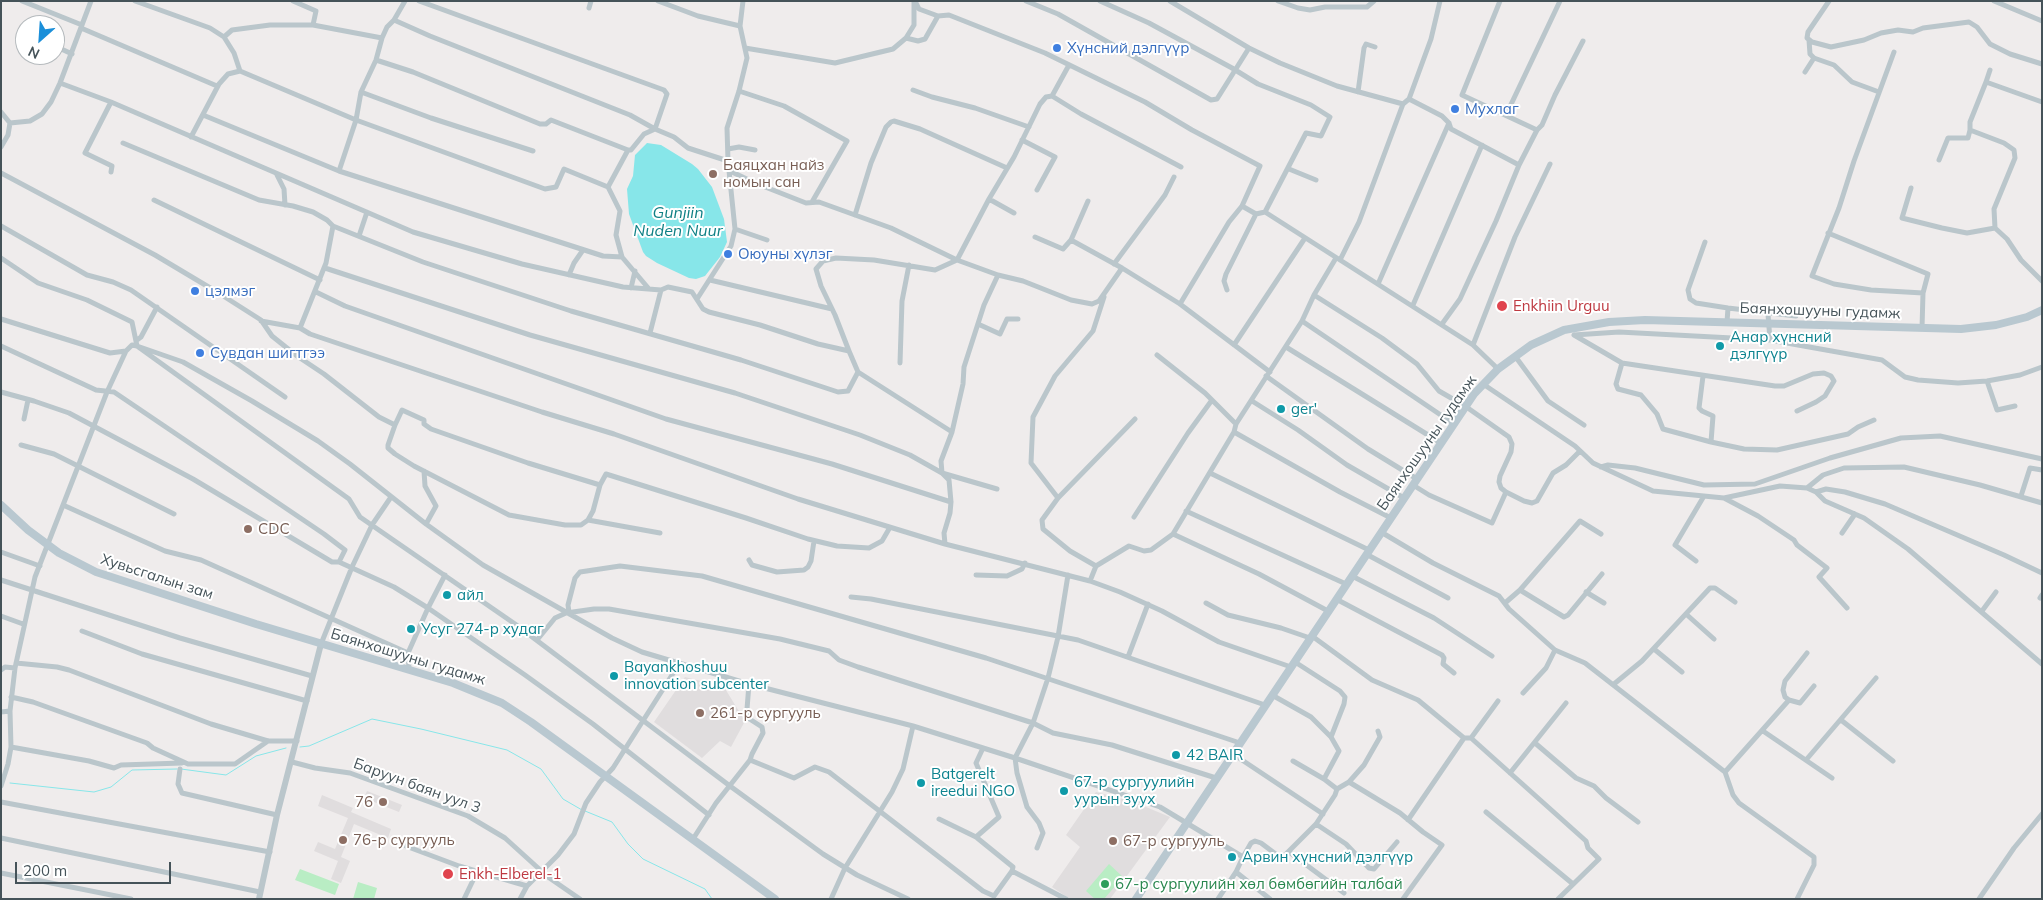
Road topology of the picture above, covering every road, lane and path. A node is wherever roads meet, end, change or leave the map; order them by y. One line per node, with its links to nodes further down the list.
1 (22, 1): 26 (street)
2 (91, 1): 26 (street)
3 (135, 1): 28 (street)
4 (293, 1): 25 (street)
5 (405, 1): 23 (street)
6 (419, 1): 67 (street)
7 (591, 1): 21 (street)
8 (658, 1): 27 (street)
9 (914, 1): 22 (street); 30 (street)
10 (1026, 1): 43 (street)
11 (1100, 1): 43 (street)
12 (1170, 1): 35 (street)
13 (1278, 1): 14 (street)
14 (1374, 1)
15 (1440, 1): 56 (street)
16 (1500, 1): 62 (street)
17 (1560, 1): 62 (street)
18 (1829, 1): 31 (street)
19 (1994, 1): 24 (street)
20 (742, 2): 27 (street)
21 (589, 8)
22 (938, 16): 30 (street); 42 (street)
23 (394, 20): 29 (street); 67 (street)
24 (2042, 21)
25 (312, 25): 28 (street); 29 (street)
26 (81, 26): 38 (street); 49 (street)
27 (740, 26): 34 (street)
28 (224, 37): 45 (street)
29 (382, 38): 40 (street)
30 (906, 38): 34 (street)
31 (1809, 40): 39 (street); 41 (street)
32 (1583, 41): 68 (street)
33 (1375, 47): 53 (street)
34 (745, 48): 51 (street)
35 (1249, 48): 43 (street); 53 (street)
36 (65, 51): 38 (street)
37 (1894, 52): 54 (street)
38 (72, 54): 48 (street)
39 (1814, 58): 46 (street); 54 (street)
40 (376, 60): 52 (street); 76 (street)
41 (2042, 64)
42 (1069, 65): 55 (street); 101 (street)
43 (1236, 70): 85 (street)
44 (1990, 70): 47 (street)
45 (240, 71): 49 (street); 63 (street)
46 (1805, 72)
47 (1986, 82): 58 (street); 69 (street)
48 (60, 83): 57 (street); 64 (street)
49 (217, 86): 61 (street)
50 (913, 90): 66 (street)
51 (739, 91): 75 (street); 99 (street)
52 (361, 92): 63 (street); 78 (street)
53 (1358, 92): 59 (street)
54 (1879, 92): 111 (street)
55 (1052, 96): 66 (street); 84 (street)
56 (1409, 99): 59 (street); 65 (street)
57 (111, 102): 70 (street); 88 (street)
58 (2042, 102)
59 (1403, 104): 121 (street)
60 (1, 112): 64 (street)
61 (203, 115): 70 (street); 86 (street)
62 (1506, 115): 68 (street)
63 (356, 120): 86 (street); 93 (street)
64 (10, 123): 74 (street)
65 (1449, 123): 73 (street); 133 (street)
66 (1029, 127): 71 (street)
67 (655, 129): 76 (street); 80 (street)
68 (1537, 130): 82 (street)
69 (1970, 130): 79 (street); 109 (street)
70 (191, 137): 90 (street)
71 (1022, 140): 83 (street); 95 (street)
72 (123, 143): 100 (street)
73 (1482, 145): 82 (street); 144 (street)
74 (1, 147)
75 (728, 149): 77 (street); 80 (street)
76 (628, 150): 93 (street)
77 (755, 150)
78 (533, 151)
79 (1939, 160)
80 (728, 161): 87 (street)
81 (1550, 164): 167 (street)
82 (1518, 165): 158 (street)
83 (1007, 168): 96 (street); 106 (street)
84 (1181, 168)
85 (1289, 169): 92 (street); 103 (street)
86 (339, 171): 118 (street)
87 (730, 171): 99 (street); 110 (street)
88 (111, 172)
89 (1, 173): 153 (street)
90 (277, 175): 100 (street); 102 (street)
91 (1174, 177): 123 (street)
92 (1316, 180)
93 (608, 187): 119 (street)
94 (1911, 188): 109 (street)
95 (1036, 190)
96 (989, 199): 104 (street); 122 (street)
97 (154, 200): 130 (street)
98 (1088, 201): 116 (street)
99 (812, 202): 106 (street)
100 (285, 204): 108 (street)
101 (1242, 206): 105 (street); 143 (street)
102 (367, 212): 112 (street); 128 (street)
103 (1265, 212): 105 (street); 114 (street)
104 (1014, 213)
105 (1256, 214): 137 (street)
106 (855, 215): 122 (street)
107 (1, 226): 145 (street)
108 (333, 226): 112 (street); 125 (street)
109 (1995, 228): 132 (street)
110 (735, 229): 115 (street); 131 (street)
111 (1828, 233): 140 (street); 140 (street)
112 (359, 236): 162 (street)
113 (1036, 238): 116 (street)
114 (1305, 238): 121 (street); 166 (street)
115 (767, 240)
116 (1071, 240): 123 (street)
117 (1705, 242): 146 (street)
118 (583, 250): 119 (street); 128 (street)
119 (622, 256): 127 (street)
120 (1, 258): 165 (street)
121 (1338, 259): 133 (street); 141 (street)
122 (957, 260): 124 (street); 129 (street)
123 (1114, 264): 126 (street)
124 (909, 265): 147 (street); 174 (street)
125 (325, 268): 130 (street); 211 (street)
126 (1122, 268): 139 (street); 143 (street)
127 (635, 271): 134 (street); 135 (street)
128 (570, 275): 134 (street)
129 (998, 275): 139 (street); 157 (street)
130 (320, 280): 138 (street)
131 (710, 280): 142 (street); 147 (street)
132 (2042, 281)
133 (1378, 284): 144 (street)
134 (631, 288): 135 (street)
135 (650, 289): 136 (street)
136 (661, 290): 142 (street); 162 (street)
137 (1227, 290)
138 (316, 292): 159 (street); 225 (street)
139 (1105, 294): 222 (street)
140 (1923, 294): 160 (street)
141 (1314, 295): 154 (street); 189 (street)
142 (697, 299): 171 (street)
143 (1180, 304): 166 (street)
144 (1413, 305): 158 (street)
145 (157, 307): 165 (street); 185 (street)
146 (1728, 308): 149 (street); 155 (street)
147 (832, 309): 171 (street)
148 (2042, 310): 160 (main road, Баянхошууны гудамж)
149 (1768, 314): 150 (street); 156 (street)
150 (1796, 316)
151 (1, 319): 170 (street)
152 (1018, 319): 157 (street)
153 (260, 320): 159 (street); 197 (street)
154 (1302, 321): 169 (street); 196 (street)
155 (1727, 322): 156 (main road, Баянхошууны гудамж); 161 (main road, Баянхошууны гудамж)
156 (1768, 323): 160 (main road, Баянхошууны гудамж); 164 (street)
157 (978, 324): 200 (street)
158 (1442, 324): 167 (street)
159 (300, 328): 237 (street)
160 (1922, 328)
161 (1564, 330): 163 (street); 173 (main road, Баянхошууны гудамж)
162 (650, 332): 178 (street)
163 (1574, 335): 164 (street); 175 (street)
164 (1770, 340): 181 (street)
165 (137, 343): 170 (street); 221 (street); 236 (street)
166 (1234, 345): 179 (street)
167 (1473, 345): 177 (street)
168 (1, 346): 184 (street)
169 (1286, 347): 179 (street); 203 (street)
170 (126, 351): 184 (street)
171 (849, 351): 178 (street)
172 (1157, 355): 187 (street)
173 (1514, 356): 177 (main road, Баянхошууны гудамж); 198 (street)
174 (900, 363)
175 (1622, 363): 180 (street); 202 (street)
176 (2042, 367): 181 (street)
177 (1498, 369): 182 (main road, Баянхошууны гудамж)
178 (858, 372): 200 (street)
179 (1268, 374): 188 (street); 213 (street)
180 (1703, 376): 191 (street); 202 (street)
181 (1987, 381): 190 (street)
182 (1483, 384): 189 (main road, Баянхошууны гудамж); 205 (street)
183 (1, 392): 186 (street)
184 (107, 392): 199 (street); 250 (street)
185 (285, 396)
186 (28, 400): 193 (street); 199 (street)
187 (1212, 400): 195 (street); 232 (street)
188 (1252, 400): 195 (street); 223 (street)
189 (1465, 406): 196 (main road, Баянхошууны гудамж); 217 (street)
190 (2015, 406)
191 (1797, 411)
192 (1135, 418): 222 (street)
193 (24, 419)
194 (1874, 420): 202 (street)
195 (1236, 424): 201 (street)
196 (1454, 424): 203 (main road, Баянхошууны гудамж)
197 (395, 425): 209 (street); 214 (street)
198 (1584, 425)
199 (93, 426): 207 (street); 250 (street)
200 (952, 432): 211 (street)
201 (1234, 432): 212 (street); 233 (street)
202 (1711, 442)
203 (1441, 443): 213 (main road, Баянхошууны гудамж)
204 (21, 445): 207 (street)
205 (1580, 451): 208 (street); 217 (street)
206 (2042, 459): 208 (street)
207 (78, 465): 228 (street); 230 (street)
208 (1600, 467): 219 (street)
209 (424, 470): 234 (street); 235 (street)
210 (2042, 470): 220 (street)
211 (942, 473): 216 (street); 225 (street)
212 (1210, 473): 229 (street); 247 (street)
213 (1415, 482): 217 (street); 223 (main road, Баянхошууны гудамж)
214 (600, 484): 234 (street); 243 (street)
215 (1807, 488): 218 (street); 220 (street); 224 (street)
216 (997, 489)
217 (1506, 492)
218 (1816, 492): 231 (street); 255 (street)
219 (1704, 496): 224 (street); 249 (street)
220 (2021, 496): 226 (street)
221 (391, 497): 235 (street); 236 (street)
222 (1058, 498): 253 (street)
223 (1404, 498): 233 (main road, Баянхошууны гудамж)
224 (1724, 498): 277 (street)
225 (951, 502): 244 (street)
226 (2042, 503)
227 (1, 505): 245 (main road, Хувьсгалын зам)
228 (63, 505): 245 (street); 283 (street)
229 (1186, 511): 241 (street); 263 (street)
230 (174, 514)
231 (1855, 514): 240 (street); 280 (street)
232 (1134, 517)
233 (1391, 518): 238 (main road, Баянхошууны гудамж)
234 (588, 520): 239 (street)
235 (426, 524): 279 (street)
236 (372, 525): 254 (street); 257 (street)
237 (889, 529): 243 (street); 244 (street)
238 (1381, 532): 247 (main road, Баянхошууны гудамж); 273 (street)
239 (660, 533)
240 (1842, 533)
241 (1172, 534): 253 (street); 278 (street)
242 (1601, 534): 265 (street)
243 (814, 541): 248 (street)
244 (945, 544): 251 (street)
245 (48, 545): 252 (street); 290 (main road, Хувьсгалын зам)
246 (1, 552): 252 (street)
247 (1368, 552): 260 (main road, Баянхошууны гудамж); 269 (street)
248 (748, 560)
249 (1696, 561)
250 (339, 562): 254 (street)
251 (1024, 563): 258 (street); 259 (street)
252 (40, 566): 264 (street)
253 (1096, 566): 262 (street)
254 (352, 568): 276 (street); 283 (street)
255 (2042, 573)
256 (1602, 574): 266 (street)
257 (445, 575): 276 (street); 289 (street)
258 (976, 575)
259 (1068, 575): 262 (street); 286 (street)
260 (1352, 576): 263 (main road, Баянхошууны гудамж); 295 (street)
261 (1, 580): 264 (street)
262 (1090, 580): 275 (street)
263 (1346, 584): 270 (main road, Баянхошууны гудамж)
264 (32, 589): 284 (street); 305 (street)
265 (1520, 590): 266 (street); 273 (street)
266 (1586, 592): 274 (street)
267 (1996, 592): 280 (street)
268 (851, 597): 286 (street)
269 (1448, 598)
270 (1336, 599): 278 (main road, Баянхошууны гудамж); 304 (street)
271 (1735, 602): 281 (street)
272 (1206, 603): 287 (street)
273 (1505, 603): 292 (street)
274 (1604, 603)
275 (1148, 604): 296 (street); 299 (street)
276 (428, 608): 293 (street); 336 (street)
277 (1847, 608)
278 (1328, 611): 287 (main road, Баянхошууны гудамж)
279 (568, 612): 289 (street); 297 (street); 306 (street); 323 (street)
280 (1982, 612): 298 (street)
281 (1686, 614): 288 (street); 291 (street)
282 (1, 616): 284 (street)
283 (331, 618): 290 (street); 293 (street)
284 (23, 624): 300 (street)
285 (82, 632): 315 (street)
286 (1058, 637): 296 (street); 306 (street)
287 (1311, 637): 299 (main road, Баянхошууны гудамж); 328 (street)
288 (1714, 639)
289 (537, 640): 322 (street)
290 (321, 644): 302 (main road, Баянхошууны гудамж); 305 (street, Баянхошууны гудамж)
291 (1654, 649): 303 (street); 309 (street)
292 (1555, 650): 309 (street); 311 (street)
293 (408, 653): 302 (street)
294 (1807, 653): 314 (street)
295 (1492, 656)
296 (1128, 657): 318 (street)
297 (679, 664): 308 (street); 322 (street)
298 (2042, 664)
299 (1293, 665): 312 (main road, Баянхошууны гудамж); 327 (street)
300 (16, 666): 301 (street); 313 (street); 330 (street)
301 (3, 667)
302 (409, 669): 348 (main road, Баянхошууны гудамж)
303 (1682, 672)
304 (1454, 673)
305 (312, 676): 315 (street, Баянхошууны гудамж)
306 (1048, 678): 323 (street); 331 (street)
307 (1876, 678): 321 (street)
308 (749, 684): 324 (street); 339 (street)
309 (1614, 684): 347 (street)
310 (1814, 686): 314 (street)
311 (1524, 693)
312 (1272, 695): 318 (main road, Баянхошууны гудамж); 327 (street)
313 (11, 697): 319 (street); 344 (street)
314 (1789, 700): 326 (street)
315 (306, 701): 333 (street, Баянхошууны гудамж)
316 (1498, 701): 329 (street)
317 (1566, 703): 332 (street)
318 (1265, 705): 331 (main road, Баянхошууны гудамж)
319 (10, 711): 320 (street); 334 (street)
320 (1, 712)
321 (1841, 720): 340 (street); 341 (street)
322 (643, 722): 336 (street); 354 (street)
323 (1033, 723): 338 (street); 349 (street)
324 (913, 726): 335 (street); 357 (street)
325 (1378, 731): 352 (street)
326 (1763, 731): 340 (street); 347 (street)
327 (1331, 737): 351 (street)
328 (1464, 738): 329 (street); 364 (street)
329 (1471, 738): 346 (street)
330 (268, 741): 333 (street); 344 (street)
331 (1240, 743): 337 (main road, Баянхошууны гудамж)
332 (1535, 744): 346 (street); 366 (street)
333 (296, 746): 343 (street, Баянхошууны гудамж)
334 (10, 747): 344 (street); 353 (street)
335 (983, 748): 338 (street); 368 (street)
336 (625, 749): 348 (street); 361 (street)
337 (1232, 754): 349 (main road, Баянхошууны гудамж); 359 (street)
338 (1015, 758): 365 (street); 373 (street)
339 (750, 760): 354 (street); 357 (street)
340 (1806, 760): 350 (street)
341 (1893, 760)
342 (1293, 761): 351 (street)
343 (292, 762): 360 (street, Баянхошууны гудамж); 378 (street, Баруун баян уул 3)
344 (188, 764)
345 (180, 769): 360 (street)
346 (1510, 772): 383 (street)
347 (1725, 772): 400 (street)
348 (606, 776): 370 (main road, Баянхошууны гудамж); 378 (street)
349 (1216, 778): 365 (main road, Баянхошууны гудамж)
350 (1832, 778)
351 (1324, 779): 355 (street)
352 (1349, 782): 355 (street); 364 (street)
353 (1, 786)
354 (730, 786): 361 (street); 377 (street)
355 (1337, 789): 359 (street)
356 (1, 802): 374 (street)
357 (879, 811): 377 (street); 379 (street)
358 (1486, 812): 383 (street)
359 (1323, 814): 367 (street)
360 (278, 815): 374 (street, Баянхошууны гудамж)
361 (709, 815): 370 (street)
362 (2040, 818): 401 (street)
363 (939, 819): 368 (street)
364 (1408, 820): 398 (street)
365 (1187, 822): 376 (street); 395 (main road, Баянхошууны гудамж)
366 (1638, 822)
367 (1316, 824): 371 (street); 375 (street)
368 (976, 837): 379 (street)
369 (1, 838): 386 (street)
370 (693, 839): 391 (main road, Баянхошууны гудамж)
371 (1397, 842)
372 (403, 845): 380 (street)
373 (1037, 848)
374 (270, 852): 386 (street, Баянхошууны гудамж)
375 (1289, 852): 376 (street); 385 (street)
376 (1243, 857): 381 (street)
377 (845, 868): 392 (street); 393 (street)
378 (542, 870): 384 (street); 390 (street, Баруун баян уул 3)
379 (1012, 871): 394 (street)
380 (477, 872): 384 (street); 388 (street)
381 (1236, 872): 396 (street); 397 (street)
382 (1, 874): 387 (street)
383 (1573, 884): 399 (street)
384 (527, 886): 389 (street)
385 (1344, 893)
386 (260, 895)
387 (131, 899)
388 (464, 899)
389 (520, 899)
390 (580, 899)
391 (776, 899)
392 (831, 899)
393 (908, 899)
394 (1066, 899)
395 (1136, 899)
396 (1219, 899)
397 (1270, 899)
398 (1403, 899)
399 (1558, 899)
400 (1797, 899)
401 (1979, 899)

